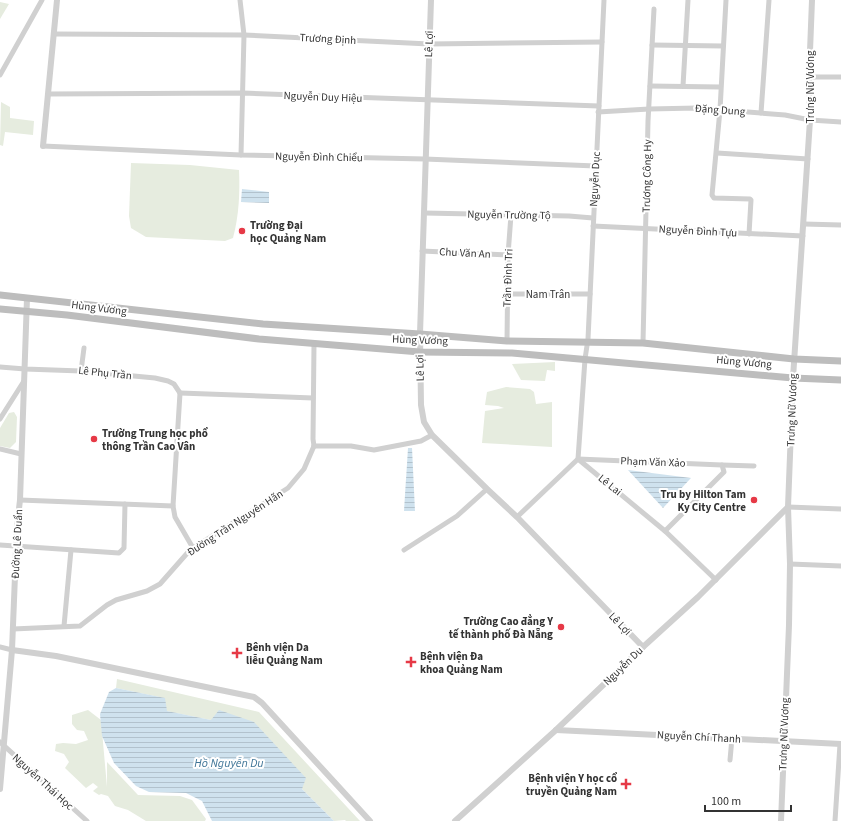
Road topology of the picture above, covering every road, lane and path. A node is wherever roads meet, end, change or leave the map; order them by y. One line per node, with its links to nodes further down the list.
1 (42, 0): 18 (street)
2 (57, 0): 11 (street)
3 (240, 0): 12 (street)
4 (431, 0): 14 (street, Lê Lợi)
5 (604, 0): 13 (street, Nguyễn Dục)
6 (688, 0): 16 (street)
7 (726, 0): 17 (street)
8 (769, 0): 31 (street)
9 (812, 0): 19 (street, Trưng Nữ Vương)
10 (654, 9): 15 (street, Trương Công Hy)
11 (54, 34): 12 (street, Trương Định); 24 (street)
12 (244, 35): 14 (street, Trương Định); 25 (street)
13 (602, 42): 14 (street, Trương Định); 27 (street, Nguyễn Dục)
14 (429, 44): 26 (street, Lê Lợi)
15 (652, 44): 16 (street); 21 (street, Trương Công Hy)
16 (686, 45): 17 (street); 22 (street)
17 (723, 46): 23 (street)
18 (0, 75)
19 (809, 77): 20 (street); 32 (street, Trưng Nữ Vương)
20 (841, 77)
21 (650, 86): 22 (street); 28 (street, Trương Công Hy)
22 (683, 86): 23 (street)
23 (720, 87): 29 (street)
24 (48, 94): 25 (street, Nguyễn Duy Hiệu); 34 (street)
25 (243, 94): 26 (street, Nguyễn Duy Hiệu); 36 (street)
26 (427, 101): 27 (street, Nguyễn Duy Hiệu); 38 (street, Lê Lợi)
27 (599, 106): 30 (street, Nguyễn Dục)
28 (649, 109): 29 (street, Đặng Dung); 30 (street, Đặng Dung); 46 (street, Trương Công Hy)
29 (720, 110): 31 (street, Đặng Dung); 35 (street)
30 (598, 112): 39 (street, Nguyễn Dục)
31 (761, 113): 32 (street, Đặng Dung)
32 (810, 120): 33 (street, Đặng Dung); 37 (street, Trưng Nữ Vương)
33 (841, 122)
34 (43, 146): 36 (street, Nguyễn Đình Chiểu)
35 (717, 153): 37 (street); 47 (street)
36 (241, 155): 38 (street, Nguyễn Đình Chiểu)
37 (808, 158): 43 (street, Trưng Nữ Vương)
38 (425, 159): 39 (street, Nguyễn Đình Chiểu); 40 (street, Lê Lợi)
39 (596, 166): 42 (street, Nguyễn Dục)
40 (424, 213): 41 (street, Nguyễn Trường Tộ); 49 (street, Lê Lợi)
41 (511, 216): 42 (street, Nguyễn Trường Tộ); 50 (street, Trần Đình Tri)
42 (593, 218): 45 (street, Nguyễn Dục)
43 (804, 224): 44 (street); 48 (street, Trưng Nữ Vương)
44 (841, 225)
45 (593, 226): 46 (street, Nguyễn Đình Tựu); 52 (street, Nguyễn Dục)
46 (646, 229): 47 (street, Nguyễn Đình Tựu); 60 (street, Trương Công Hy)
47 (750, 234): 48 (street, Nguyễn Đình Tựu)
48 (803, 236): 65 (street, Trưng Nữ Vương)
49 (422, 251): 50 (street, Chu Văn An); 57 (street, Lê Lợi)
50 (508, 255): 51 (street, Trần Đình Tri)
51 (507, 294): 52 (street, Nam Trân); 58 (street, Trần Đình Tri)
52 (590, 294): 59 (street, Nguyễn Dục)
53 (0, 295): 54 (main road, Hùng Vương)
54 (26, 298): 56 (street, Đường Lê Duẩn); 57 (main road, Hùng Vương)
55 (0, 309): 56 (main road, Hùng Vương)
56 (26, 312): 61 (main road, Hùng Vương); 68 (street, Đường Lê Duẩn)
57 (420, 334): 58 (main road, Hùng Vương); 63 (street, Lê Lợi)
58 (507, 341): 59 (main road, Hùng Vương)
59 (587, 342): 60 (main road, Hùng Vương); 64 (street, Nguyễn Dục)
60 (643, 343): 65 (main road, Hùng Vương)
61 (314, 344): 63 (main road, Hùng Vương); 74 (street)
62 (84, 348): 69 (street)
63 (420, 352): 64 (main road, Hùng Vương); 76 (street, Lê Lợi)
64 (585, 359): 70 (main road, Hùng Vương); 80 (street)
65 (794, 359): 66 (main road, Hùng Vương); 70 (street, Trưng Nữ Vương)
66 (841, 361)
67 (0, 367): 68 (street, Lê Phụ Trần)
68 (25, 369): 69 (street, Lê Phụ Trần); 72 (street, Đường Lê Duẩn)
69 (81, 370): 73 (street, Lê Phụ Trần)
70 (793, 378): 71 (main road, Hùng Vương); 87 (street, Trưng Nữ Vương)
71 (841, 380)
72 (24, 381): 75 (street); 79 (street, Đường Lê Duẩn)
73 (180, 393): 74 (street); 86 (street)
74 (313, 398): 77 (street)
75 (0, 419)
76 (432, 435): 77 (street); 83 (street, Lê Lợi)
77 (314, 446): 93 (street, Đường Trần Nguyên Hãn)
78 (0, 450): 79 (street)
79 (22, 454): 84 (street, Đường Lê Duẩn)
80 (578, 460): 81 (street, Phạm Văn Xảo); 89 (street); 90 (street, Lê Lai)
81 (722, 465): 82 (street, Phạm Văn Xảo); 90 (street)
82 (754, 466)
83 (487, 489): 89 (street, Lê Lợi); 95 (street)
84 (20, 500): 85 (street); 92 (street, Đường Lê Duẩn)
85 (125, 504): 86 (street); 94 (street)
86 (173, 506): 93 (street)
87 (788, 507): 88 (street); 96 (street, Trưng Nữ Vương); 98 (street, Nguyễn Du)
88 (841, 509)
89 (517, 517): 102 (street, Lê Lợi)
90 (665, 530): 98 (street, Lê Lai)
91 (0, 545): 92 (street)
92 (16, 546): 94 (street); 100 (street, Đường Lê Duẩn)
93 (193, 548): 99 (street, Đường Trần Nguyên Hãn)
94 (71, 550): 99 (street)
95 (404, 550)
96 (790, 564): 97 (street); 106 (street, Trưng Nữ Vương)
97 (841, 566)
98 (716, 580): 102 (street, Nguyễn Du)
99 (64, 626): 100 (street, Đường Trần Nguyên Hãn)
100 (13, 629): 103 (street, Đường Lê Duẩn)
101 (0, 647): 103 (street)
102 (643, 647): 104 (street, Nguyễn Du)
103 (12, 650): 107 (street, Đường Lê Duẩn); 112 (street)
104 (556, 730): 105 (street, Nguyễn Chí Thanh); 113 (street, Nguyễn Du)
105 (732, 738): 106 (street, Nguyễn Chí Thanh); 109 (street)
106 (784, 741): 108 (street, Nguyễn Chí Thanh); 114 (street, Trưng Nữ Vương)
107 (2, 744): 110 (street, Đường Lê Duẩn); 111 (street, Nguyễn Thái Học)
108 (841, 744): 115 (street)
109 (730, 760)
110 (0, 789)
111 (87, 821)
112 (370, 821)
113 (455, 821)
114 (781, 821)
115 (835, 821)

